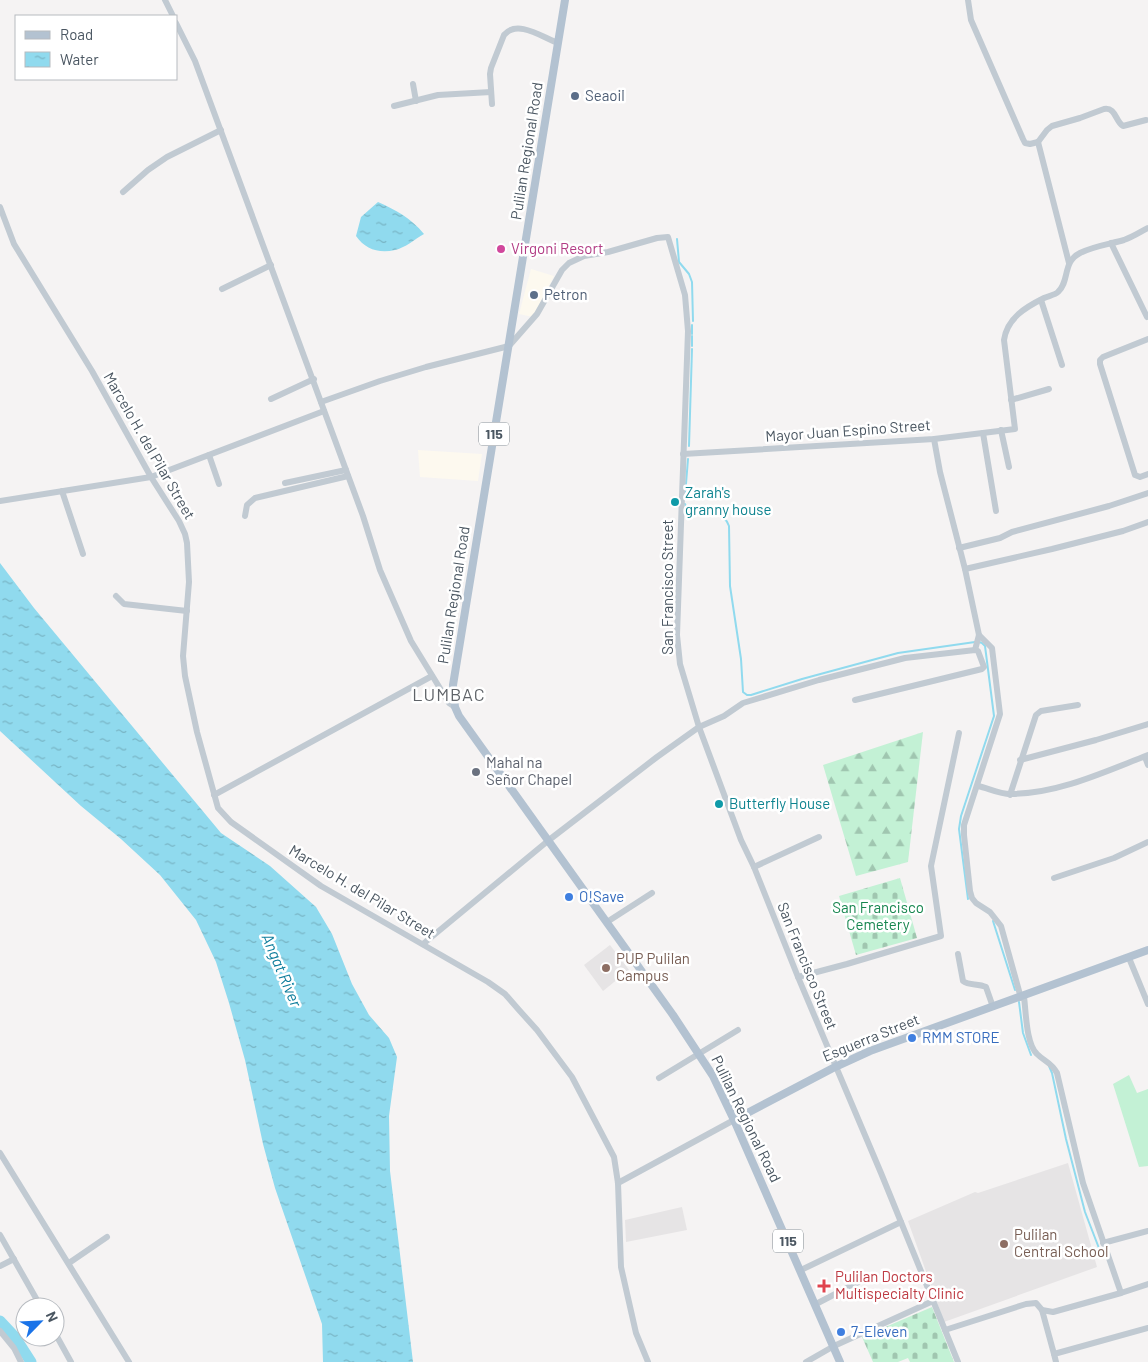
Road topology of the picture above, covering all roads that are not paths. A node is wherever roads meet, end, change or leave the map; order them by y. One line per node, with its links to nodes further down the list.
1 (165, 0): 4 (street)
2 (565, 0): 6 (main road, Pulilan Regional Road / 115)
3 (968, 0): 14 (street)
4 (172, 15)
5 (178, 27): 13 (street)
6 (558, 43): 8 (street); 25 (main road, Pulilan Regional Road / 115)
7 (413, 84): 9 (street)
8 (490, 92): 9 (street); 10 (street)
9 (416, 101): 11 (street)
10 (492, 104)
11 (394, 106)
12 (1146, 120): 14 (street)
13 (221, 130): 15 (street); 20 (street)
14 (1038, 142): 19 (street)
15 (123, 192)
16 (0, 207): 41 (street, Marcelo H. del Pilar Street)
17 (1148, 228): 18 (street)
18 (1111, 243): 19 (street); 23 (street)
19 (1069, 263): 22 (street)
20 (271, 265): 21 (street); 27 (street)
21 (222, 289)
22 (1041, 300): 26 (street); 30 (street)
23 (1147, 317)
24 (1148, 339): 40 (street)
25 (509, 346): 31 (street); 36 (street, San Francisco Street); 60 (main road, Pulilan Regional Road / 115)
26 (1062, 366)
27 (314, 379): 29 (street); 31 (street)
28 (1049, 388): 30 (street)
29 (271, 399)
30 (1011, 400): 33 (street, Mayor Juan Espino Street)
31 (321, 402): 32 (street)
32 (324, 411): 37 (street); 39 (street)
33 (1001, 430): 34 (street, Mayor Juan Espino Street); 38 (street)
34 (983, 433): 35 (street, Mayor Juan Espino Street); 47 (street)
35 (934, 438): 36 (street, Mayor Juan Espino Street); 50 (street)
36 (682, 454): 62 (street, San Francisco Street)
37 (209, 455): 41 (street); 43 (street)
38 (1009, 467)
39 (347, 473): 42 (street); 48 (street); 57 (street)
40 (1148, 474)
41 (151, 477): 44 (street); 54 (street, Marcelo H. del Pilar Street)
42 (285, 483)
43 (219, 484)
44 (62, 491): 46 (street); 51 (street)
45 (1148, 493): 50 (street)
46 (0, 501)
47 (996, 511)
48 (245, 516)
49 (1148, 522): 52 (street)
50 (959, 548): 52 (street)
51 (84, 554)
52 (965, 569): 55 (street)
53 (116, 596): 54 (street)
54 (187, 611): 68 (street, Marcelo H. del Pilar Street)
55 (979, 635): 56 (street); 67 (street)
56 (975, 650): 58 (street); 62 (street)
57 (432, 676): 60 (street); 68 (street)
58 (855, 700)
59 (1078, 705): 65 (street)
60 (455, 706): 71 (main road, Pulilan Regional Road / 115)
61 (1148, 724): 65 (street)
62 (699, 727): 71 (street); 73 (street, San Francisco Street)
63 (959, 733): 81 (street)
64 (1146, 756): 66 (street); 69 (street)
65 (1020, 760): 69 (street)
66 (1148, 765)
67 (978, 786): 69 (street); 82 (street)
68 (214, 795): 77 (street, Marcelo H. del Pilar Street)
69 (1010, 795)
70 (819, 837): 73 (street)
71 (549, 840): 76 (main road, Pulilan Regional Road / 115); 77 (street)
72 (1148, 842): 74 (street)
73 (754, 867): 81 (street, San Francisco Street)
74 (1054, 878)
75 (652, 894): 76 (street)
76 (607, 922): 86 (main road, Pulilan Regional Road / 115)
77 (423, 944): 91 (street, Marcelo H. del Pilar Street)
78 (1148, 950): 80 (main road, Esguerra Street)
79 (958, 954): 84 (street)
80 (1129, 958): 82 (main road, Esguerra Street); 83 (street)
81 (798, 977): 87 (street, San Francisco Street)
82 (1022, 997): 84 (main road, Esguerra Street); 96 (street)
83 (1148, 1004)
84 (993, 1007): 87 (main road, Esguerra Street)
85 (738, 1030): 86 (street)
86 (699, 1054): 88 (street); 89 (main road, Pulilan Regional Road / 115)
87 (834, 1066): 89 (main road, Esguerra Street); 92 (street, San Francisco Street)
88 (659, 1078)
89 (734, 1120): 91 (street, Esguerra Street); 100 (main road, Pulilan Regional Road / 115)
90 (0, 1154): 98 (street)
91 (618, 1183): 117 (street, Marcelo H. del Pilar Street)
92 (901, 1222): 100 (street); 105 (street, San Francisco Street)
93 (1148, 1231): 96 (street)
94 (0, 1235): 97 (street)
95 (106, 1237): 98 (street)
96 (1103, 1243): 103 (street)
97 (14, 1259): 99 (street); 104 (street)
98 (69, 1263): 116 (street)
99 (0, 1266)
100 (801, 1270): 106 (main road, Pulilan Regional Road / 115)
101 (864, 1279): 106 (street)
102 (1148, 1284): 103 (street)
103 (1121, 1294): 107 (street)
104 (35, 1297)
105 (933, 1301): 109 (street, San Francisco Street); 111 (street)
106 (816, 1304): 111 (main road, Pulilan Regional Road / 115)
107 (1042, 1310): 109 (street); 113 (street)
108 (1148, 1328): 113 (street)
109 (944, 1330): 120 (street, San Francisco Street)
110 (0, 1331): 114 (street)
111 (834, 1346): 118 (street); 119 (main road, Pulilan Regional Road / 115)
112 (63, 1347): 115 (street)
113 (1054, 1354): 121 (street)
114 (21, 1362)
115 (71, 1362)
116 (129, 1362)
117 (648, 1362)
118 (806, 1362)
119 (840, 1362)
120 (958, 1362)
121 (1056, 1362)

